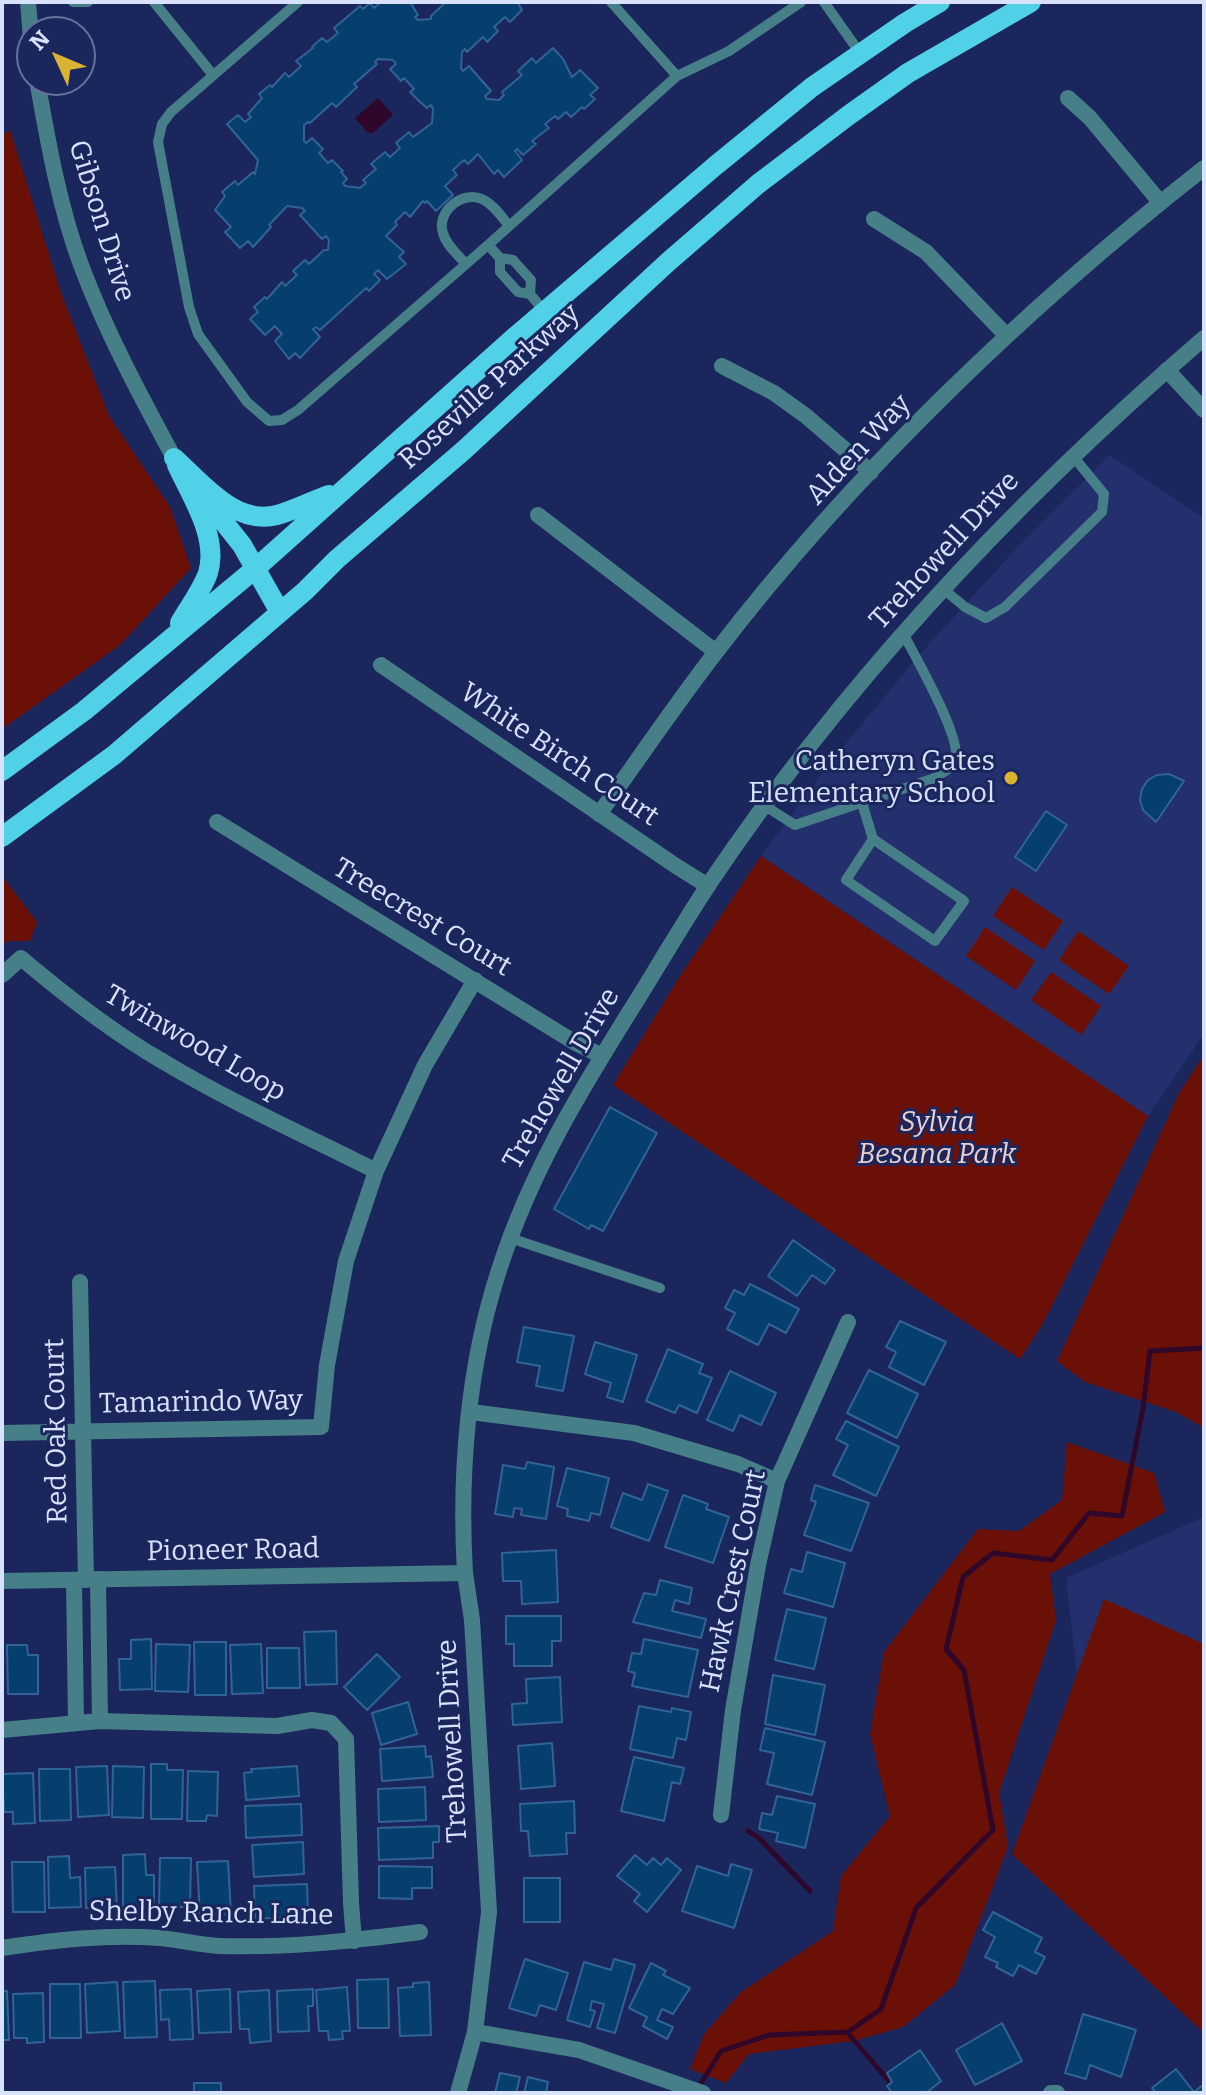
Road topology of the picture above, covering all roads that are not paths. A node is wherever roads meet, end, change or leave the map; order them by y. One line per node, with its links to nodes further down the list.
1 (73, 2): 2 (lane)
2 (88, 2)
3 (154, 2): 11 (lane)
4 (298, 2): 11 (lane)
5 (611, 2): 12 (lane)
6 (801, 2): 12 (lane)
7 (824, 2): 10 (lane)
8 (940, 2): 10 (main road, Roseville Parkway)
9 (1031, 2): 36 (main road, Roseville Parkway)
10 (860, 53): 23 (main road, Roseville Parkway)
11 (213, 75): 21 (lane)
12 (677, 76): 18 (lane)
13 (40, 96): 30 (street, Gibson Drive)
14 (1068, 98): 16 (street)
15 (1204, 168): 16 (street, Alden Way)
16 (1160, 202): 24 (street, Alden Way)
17 (874, 219): 24 (street)
18 (509, 226): 19 (lane); 21 (lane)
19 (488, 245): 20 (lane); 21 (lane)
20 (500, 258): 22 (lane); 22 (lane)
21 (466, 264)
22 (530, 294): 23 (lane)
23 (545, 312): 32 (main road, Roseville Parkway)
24 (1006, 335): 31 (street, Alden Way)
25 (1204, 338): 27 (street, Trehowell Drive)
26 (722, 366): 31 (street)
27 (1167, 370): 28 (street); 29 (street, Trehowell Drive)
28 (1204, 410)
29 (1072, 455): 35 (street, Trehowell Drive); 35 (lane)
30 (174, 458): 32 (main road); 34 (main road); 37 (main road)
31 (871, 472): 39 (street, Alden Way)
32 (342, 490): 34 (main road, Roseville Parkway)
33 (538, 515): 39 (street)
34 (256, 568): 36 (main road); 37 (main road, Roseville Parkway)
35 (942, 588): 38 (street, Trehowell Drive)
36 (280, 612): 46 (main road, Roseville Parkway)
37 (175, 632): 41 (main road, Roseville Parkway)
38 (903, 633): 42 (lane); 43 (street, Trehowell Drive)
39 (716, 652): 44 (street, Alden Way)
40 (381, 665): 44 (street, White Birch Court)
41 (2, 771)
42 (862, 803): 43 (lane); 47 (lane)
43 (765, 806): 48 (street, Trehowell Drive)
44 (599, 814): 48 (street, White Birch Court)
45 (217, 822): 50 (street, Treecrest Court)
46 (2, 837)
47 (873, 839): 47 (lane)
48 (708, 886): 51 (street, Trehowell Drive)
49 (2, 975): 52 (street, Twinwood Loop)
50 (475, 980): 51 (street, Treecrest Court); 52 (street, Tamarindo Way)
51 (602, 1056): 53 (street, Trehowell Drive)
52 (376, 1171): 58 (street, Tamarindo Way)
53 (510, 1238): 55 (lane); 57 (street, Trehowell Drive)
54 (80, 1282): 58 (street, Red Oak Court)
55 (660, 1288)
56 (848, 1322): 60 (street, Hawk Crest Court)
57 (471, 1412): 60 (street); 61 (street, Trehowell Drive)
58 (83, 1431): 59 (street); 62 (street, Red Oak Court)
59 (2, 1433)
60 (777, 1481): 67 (street, Hawk Crest Court)
61 (465, 1573): 62 (street, Pioneer Road); 71 (street, Trehowell Drive)
62 (86, 1579): 63 (street, Pioneer Road); 64 (street); 65 (street)
63 (2, 1581)
64 (100, 1721): 65 (street); 69 (street)
65 (76, 1722): 66 (street)
66 (2, 1730)
67 (721, 1815)
68 (420, 1932): 69 (street, Shelby Ranch Lane)
69 (354, 1941): 70 (street, Shelby Ranch Lane)
70 (2, 1948)
71 (475, 2032): 72 (street, Trehowell Drive); 73 (street)
72 (458, 2093)
73 (703, 2093)

